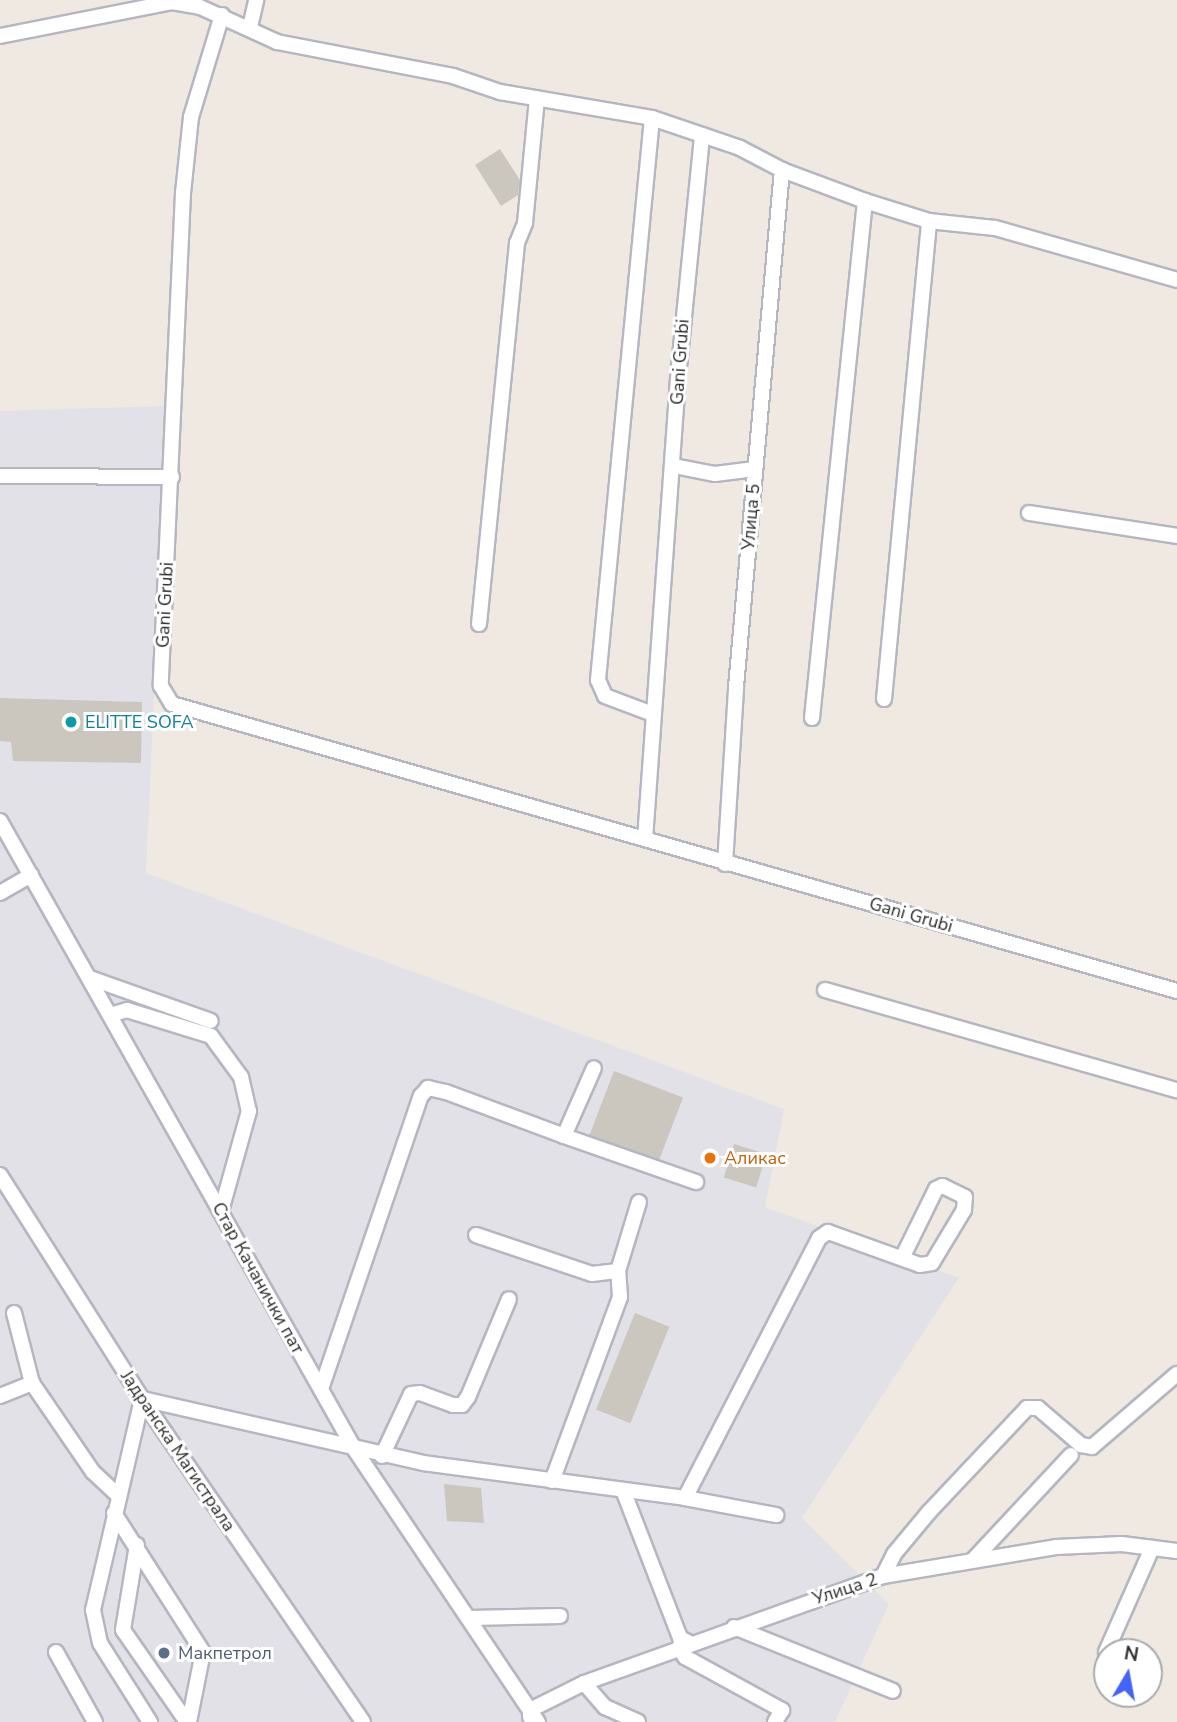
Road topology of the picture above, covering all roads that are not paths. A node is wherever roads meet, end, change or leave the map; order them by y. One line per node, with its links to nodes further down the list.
1 (256, 0): 3 (street)
2 (222, 15): 3 (street); 4 (street); 15 (street, Gani Grubi)
3 (250, 27): 5 (street)
4 (0, 36)
5 (537, 99): 6 (street); 18 (street)
6 (652, 118): 7 (street); 20 (street)
7 (702, 135): 8 (street); 12 (street, Gani Grubi)
8 (782, 170): 9 (street); 13 (street, Улица 5)
9 (865, 201): 10 (street); 21 (street)
10 (929, 221): 11 (street); 19 (street)
11 (1177, 280)
12 (674, 466): 13 (street); 20 (street, Gani Grubi)
13 (755, 469): 24 (street, Улица 5)
14 (0, 476): 15 (street)
15 (172, 477): 23 (street, Gani Grubi)
16 (1028, 513): 17 (street)
17 (1177, 536)
18 (479, 624)
19 (884, 699)
20 (653, 714): 23 (street, Gani Grubi)
21 (812, 718)
22 (0, 821): 25 (street, Стар Качанички пат)
23 (645, 839): 24 (street, Gani Grubi)
24 (725, 864): 29 (street, Gani Grubi)
25 (31, 875): 26 (street); 27 (street, Стар Качанички пат)
26 (0, 893)
27 (90, 978): 30 (street, Стар Качанички пат); 31 (street)
28 (825, 990): 33 (street)
29 (1177, 991)
30 (110, 1015): 38 (street, Стар Качанички пат); 38 (street)
31 (211, 1021)
32 (594, 1068): 34 (street)
33 (1177, 1090)
34 (564, 1136): 36 (street); 46 (street)
35 (0, 1175): 48 (street, Јадранска Магистрала)
36 (696, 1182)
37 (639, 1202): 41 (street)
38 (221, 1211): 46 (street, Стар Качанички пат)
39 (476, 1235): 41 (street)
40 (902, 1258): 40 (street); 55 (street)
41 (618, 1271): 52 (street)
42 (509, 1299): 51 (street)
43 (14, 1313): 45 (street)
44 (1177, 1374): 62 (street)
45 (32, 1383): 47 (street); 54 (street)
46 (321, 1389): 49 (street, Стар Качанички пат)
47 (0, 1396)
48 (142, 1399): 49 (street); 54 (street); 75 (street, Јадранска Магистрала)
49 (355, 1450): 51 (street); 64 (street, Стар Качанички пат)
50 (1071, 1455): 61 (street)
51 (382, 1456): 52 (street)
52 (552, 1481): 53 (street)
53 (623, 1490): 55 (street); 67 (street)
54 (119, 1496): 56 (street)
55 (684, 1498): 57 (street)
56 (114, 1513): 58 (street); 73 (street)
57 (776, 1515)
58 (137, 1545): 74 (street); 74 (street)
59 (1152, 1548): 60 (street, Улица 2); 61 (street, Улица 2); 66 (street)
60 (1177, 1551)
61 (974, 1559): 62 (street, Улица 2)
62 (883, 1576): 65 (street, Улица 2)
63 (561, 1616): 64 (street)
64 (468, 1618): 71 (street, Стар Качанички пат)
65 (734, 1627): 67 (street, Улица 2); 70 (street)
66 (1112, 1638)
67 (685, 1645): 69 (street, Улица 2); 77 (street)
68 (56, 1652): 72 (street)
69 (584, 1682): 71 (street, Улица 2); 76 (street)
70 (893, 1691)
71 (533, 1718)
72 (95, 1722)
73 (150, 1722)
74 (188, 1722)
75 (363, 1722)
76 (638, 1722)
77 (775, 1722)

